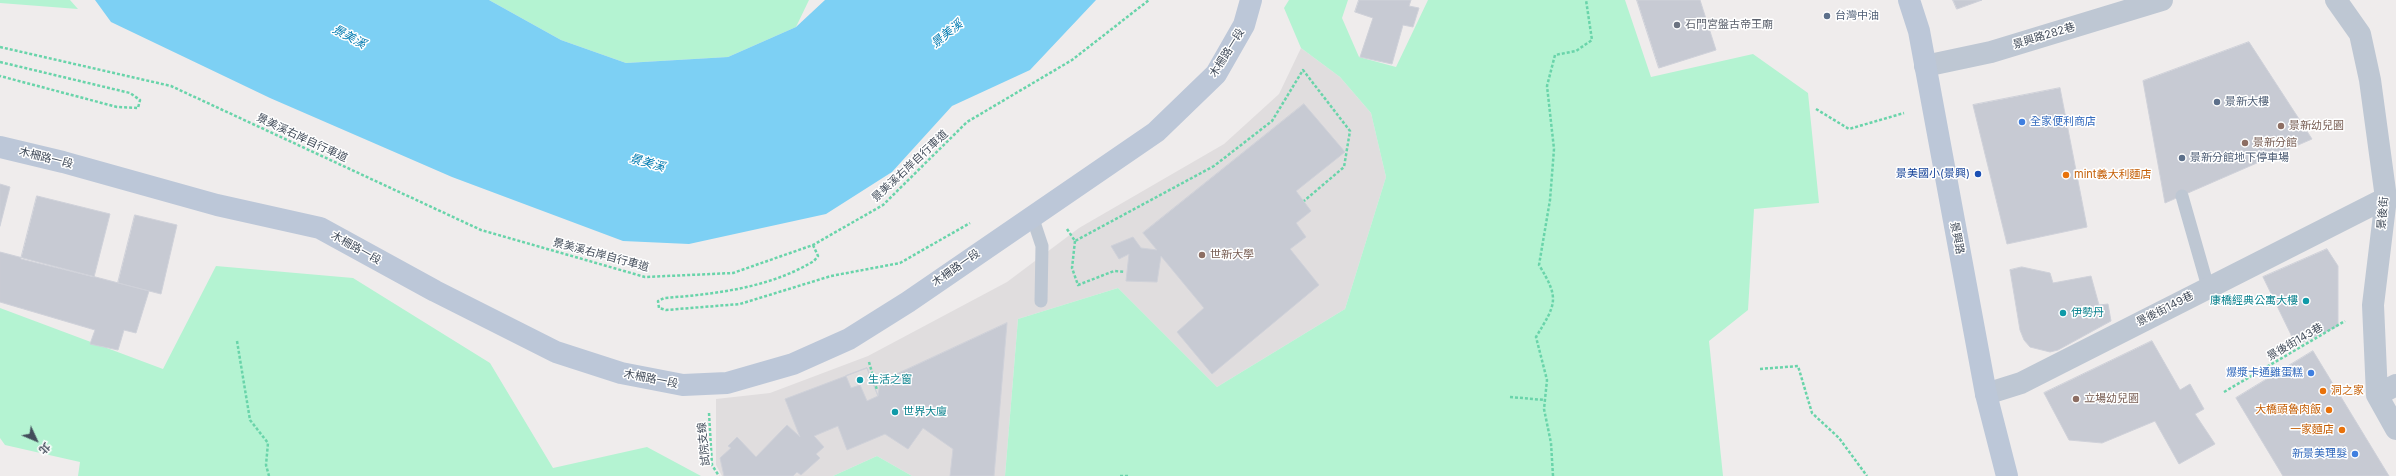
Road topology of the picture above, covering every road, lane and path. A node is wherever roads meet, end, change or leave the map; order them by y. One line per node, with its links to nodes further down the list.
1 (1149, 0): 21 (path, 景美溪右岸自行車道)
2 (1251, 0): 17 (street, 木柵路一段)
3 (1586, 0): 35 (path)
4 (1909, 0): 9 (street, 景興路)
5 (2162, 0): 9 (street, 景興路282巷)
6 (2336, 0): 15 (street, 景後街)
7 (0, 47): 21 (path, 景美溪右岸自行車道)
8 (0, 62): 10 (path)
9 (1925, 66): 32 (street, 景興路)
10 (0, 76)
11 (1816, 109): 12 (path)
12 (1904, 113)
13 (0, 147): 17 (street, 木柵路一段)
14 (2182, 196): 23 (lane)
15 (2386, 198): 23 (street, 景後街149巷); 25 (street, 景後街)
16 (1304, 202): 20 (path)
17 (1032, 216): 24 (lane)
18 (1067, 229): 20 (path)
19 (954, 231): 21 (path)
20 (1075, 241): 22 (path)
21 (813, 245)
22 (1125, 272)
23 (2208, 287): 32 (street, 景後街149巷)
24 (1041, 301)
25 (2373, 305): 31 (path, 景後街143巷); 33 (street, 景後街)
26 (237, 342): 38 (path)
27 (869, 362): 30 (path)
28 (1760, 369): 43 (path)
29 (2396, 385): 33 (street)
30 (877, 390)
31 (2224, 392)
32 (1986, 394): 44 (street, 景興路)
33 (2377, 395): 37 (street, 景後街)
34 (1510, 397): 35 (path)
35 (1545, 400): 42 (path)
36 (709, 409): 39 (path, 試院支線)
37 (2396, 429)
38 (270, 476)
39 (719, 476)
40 (1120, 476): 41 (path)
41 (1129, 476)
42 (1553, 476)
43 (1867, 476)
44 (2007, 476)

